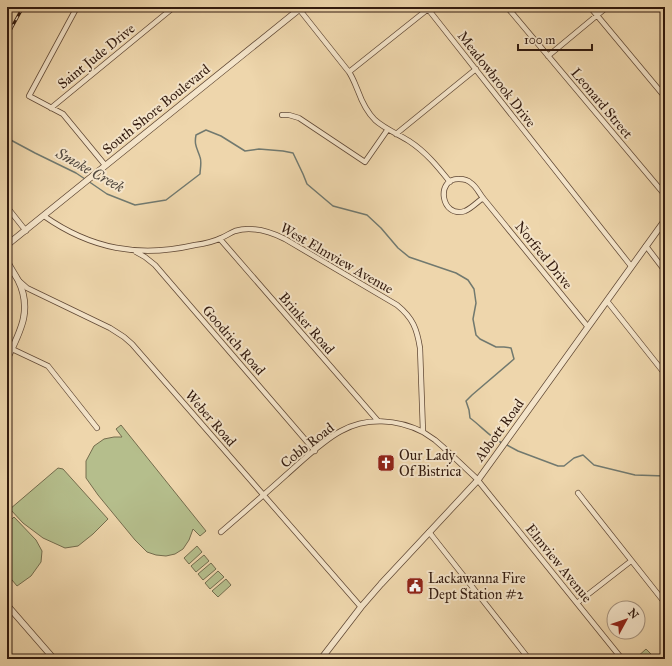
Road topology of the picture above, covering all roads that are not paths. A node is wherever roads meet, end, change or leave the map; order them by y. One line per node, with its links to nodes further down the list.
1 (77, 7): 12 (street)
2 (174, 7): 12 (street, Saint Jude Drive)
3 (507, 7): 8 (street, Leonard Street)
4 (590, 7): 7 (street)
5 (607, 7): 7 (street)
6 (300, 8): 10 (street); 16 (street, South Shore Boulevard)
7 (597, 15): 8 (street); 11 (street)
8 (548, 56): 18 (street, Leonard Street)
9 (476, 69): 10 (street, Meadowbrook Drive); 15 (street); 29 (street, Meadowbrook Drive)
10 (349, 72): 14 (street)
11 (665, 97)
12 (51, 108): 16 (street)
13 (282, 115): 14 (street)
14 (388, 129): 15 (street)
15 (396, 134): 17 (street)
16 (106, 165): 21 (street, South Shore Boulevard)
17 (450, 182): 19 (street, Norfred Drive); 19 (street)
18 (665, 195)
19 (483, 198): 33 (street, Norfred Drive)
20 (7, 207): 23 (street)
21 (44, 216): 23 (street, South Shore Boulevard); 27 (street, West Elmview Avenue)
22 (665, 220): 26 (street, Abbott Road)
23 (26, 231): 25 (street, South Shore Boulevard)
24 (220, 238): 27 (street, West Elmview Avenue); 37 (street, Brinker Road); 39 (street, West Elmview Avenue)
25 (7, 246)
26 (646, 246): 29 (street, Abbott Road); 30 (street)
27 (131, 251): 40 (street, Goodrich Road)
28 (7, 261): 31 (street)
29 (632, 266): 32 (street, Abbott Road)
30 (665, 271)
31 (17, 279): 34 (street); 43 (street, Weber Road)
32 (607, 301): 33 (street, Abbott Road); 36 (street)
33 (588, 327): 41 (street, Abbott Road)
34 (12, 349): 35 (street); 38 (street)
35 (7, 359)
36 (665, 374)
37 (378, 421): 39 (street, Cobb Road); 40 (street, Cobb Road)
38 (97, 428)
39 (423, 432): 41 (street)
40 (315, 451): 43 (street, Cobb Road)
41 (478, 480): 45 (street, Abbott Road); 47 (street, Elmview Avenue)
42 (578, 493): 46 (street)
43 (264, 495): 44 (street, Cobb Road); 50 (street, Weber Road)
44 (222, 532)
45 (429, 532): 50 (street, Abbott Road); 53 (street)
46 (631, 561): 47 (street); 48 (street)
47 (577, 603): 54 (street, Elmview Avenue)
48 (665, 603)
49 (7, 605): 51 (street)
50 (361, 607): 52 (street, Abbott Road)
51 (54, 659)
52 (321, 659)
53 (529, 659)
54 (622, 659)

